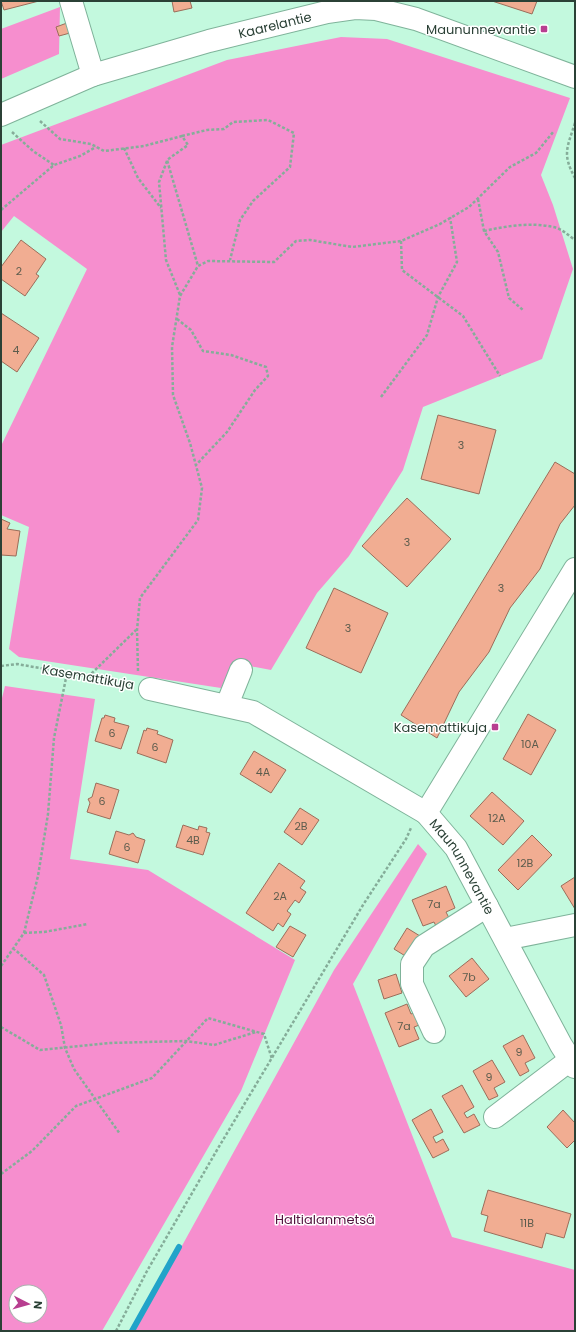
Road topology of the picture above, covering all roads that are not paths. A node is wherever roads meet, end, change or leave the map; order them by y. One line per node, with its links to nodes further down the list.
1 (71, 1): 2 (street)
2 (92, 75): 3 (street, Kaarelantie); 4 (street, Kaarelantie)
3 (575, 77)
4 (6, 123)
5 (571, 582): 9 (street, Maununnevantie)
6 (241, 670): 8 (street)
7 (144, 687): 8 (street)
8 (227, 705): 9 (street)
9 (426, 813): 10 (street, Maununnevantie)
10 (488, 906): 12 (street, Maununnevantie); 13 (street)
11 (575, 925): 12 (street)
12 (505, 939): 14 (street, Maununnevantie)
13 (434, 1032)
14 (573, 1064): 15 (street)
15 (495, 1117)

